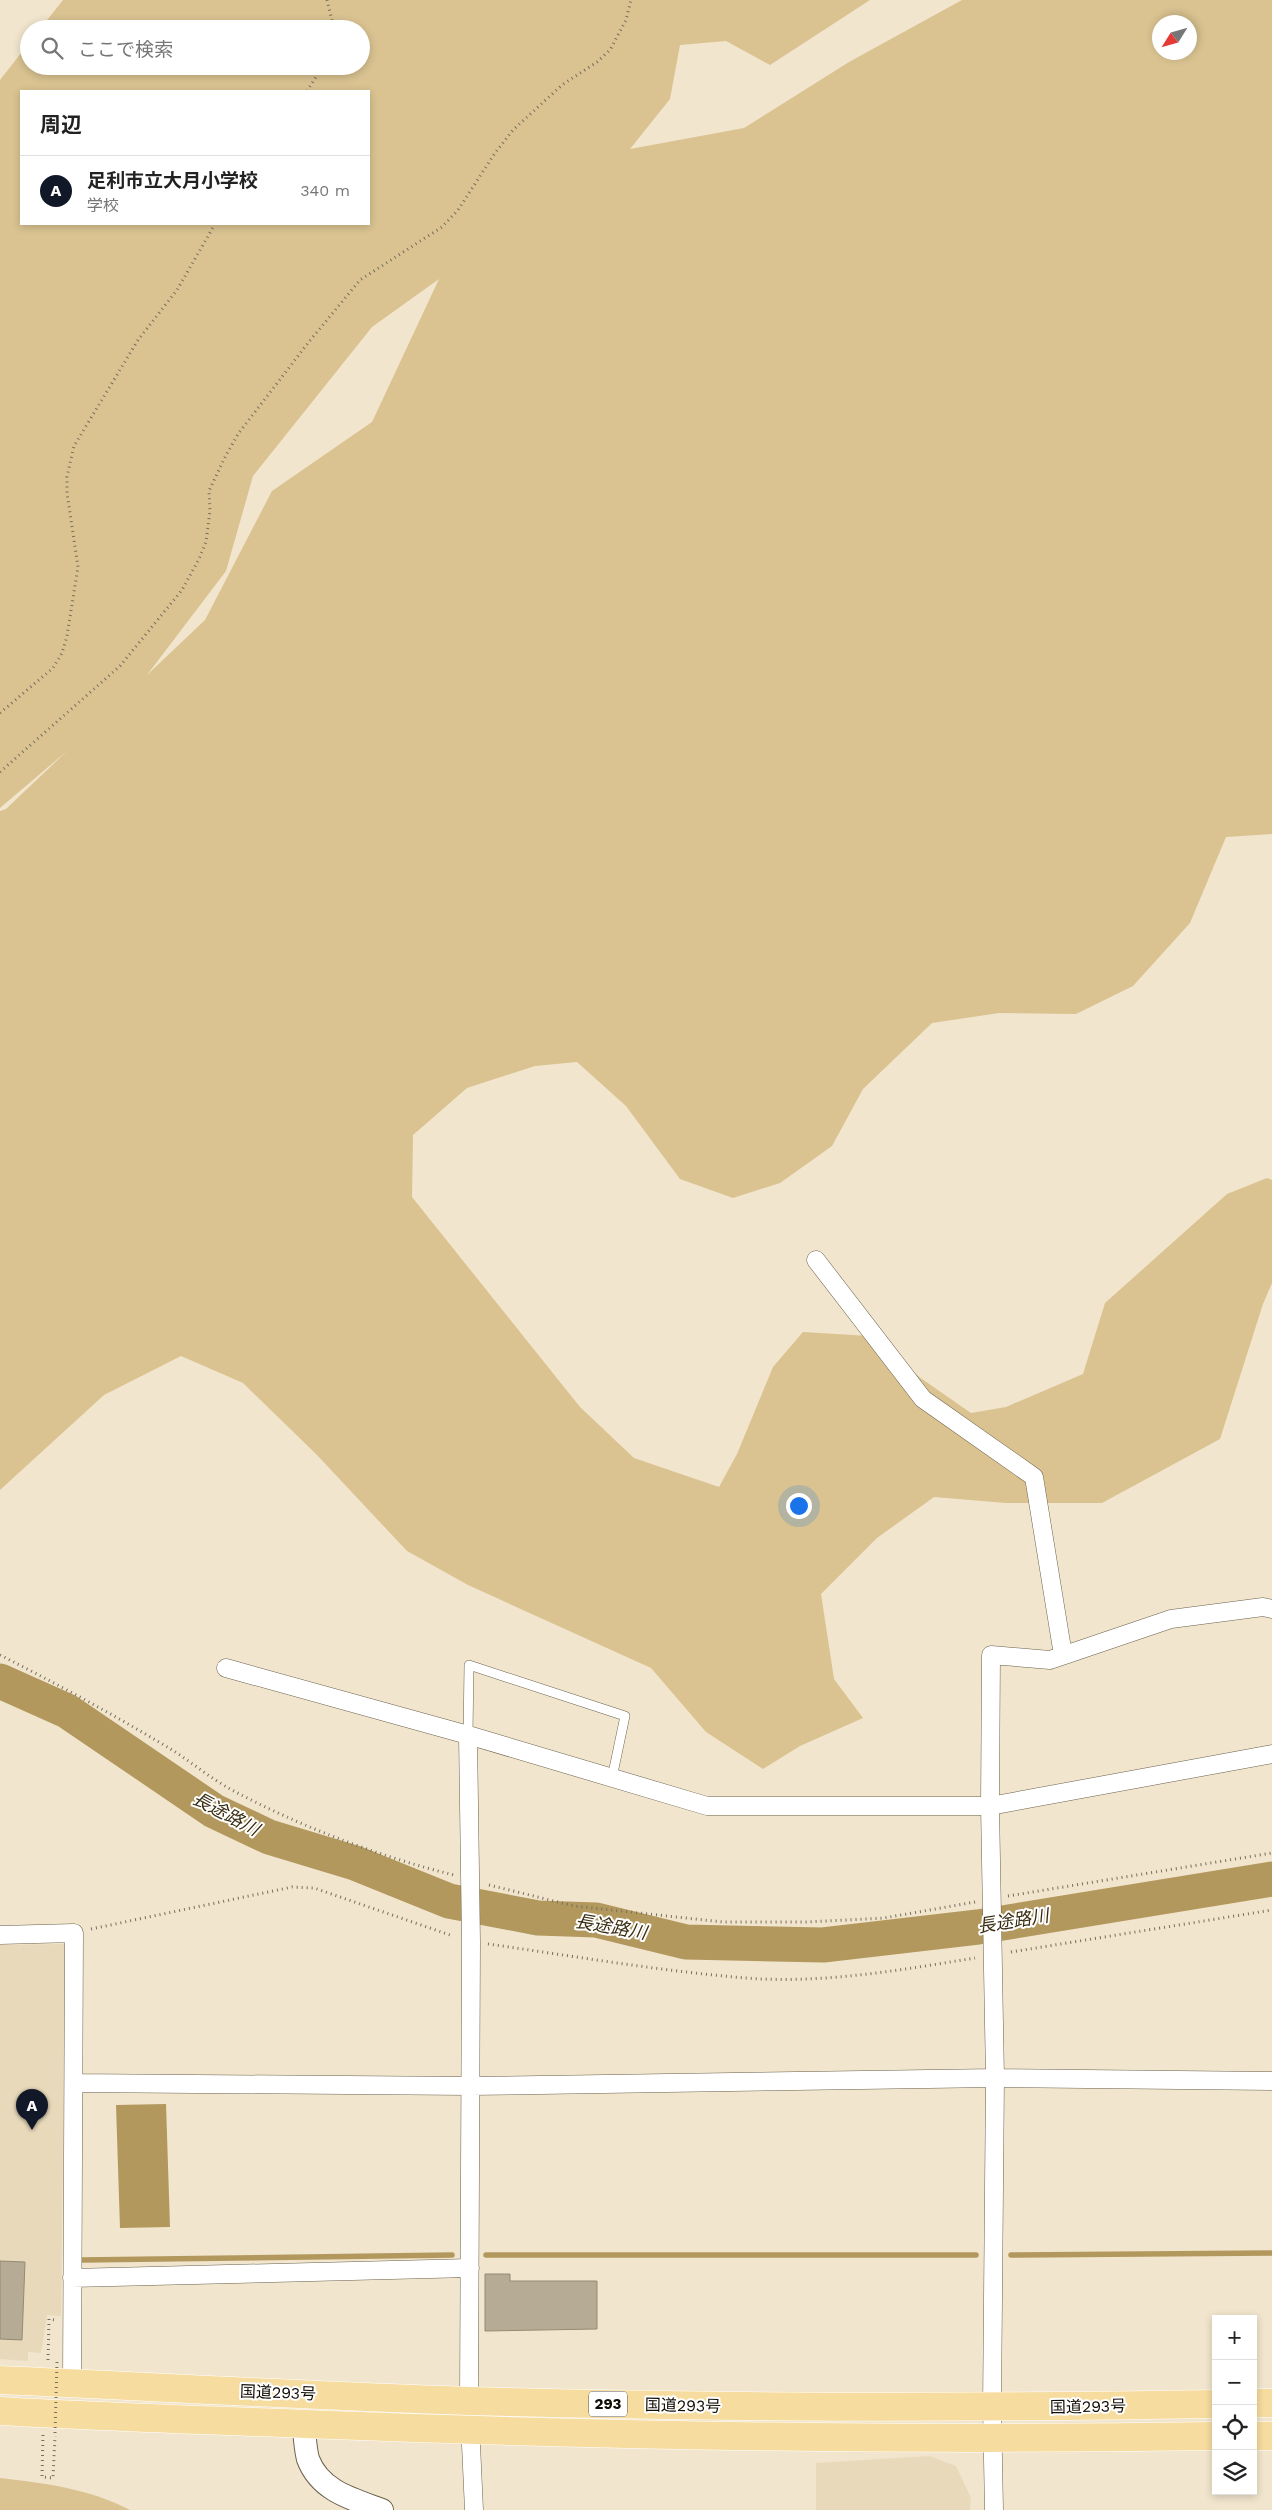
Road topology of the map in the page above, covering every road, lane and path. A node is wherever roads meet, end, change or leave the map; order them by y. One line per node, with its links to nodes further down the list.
1 (327, 0): 3 (path)
2 (631, 0): 8 (path)
3 (332, 20)
4 (318, 75): 5 (path)
5 (308, 90)
6 (214, 225): 7 (path)
7 (0, 713)
8 (0, 772)
9 (816, 1260): 12 (street)
10 (1272, 1609): 12 (street)
11 (0, 1655): 19 (path)
12 (1063, 1655): 17 (street)
13 (226, 1668): 14 (street)
14 (468, 1735): 16 (street); 16 (lane); 19 (street)
15 (1272, 1754): 17 (street)
16 (612, 1778): 17 (street)
17 (990, 1806): 20 (street)
18 (1272, 1853): 20 (path)
19 (471, 1881): 20 (path); 24 (street)
20 (992, 1903): 25 (street)
21 (1272, 1910): 25 (path)
22 (74, 1933): 23 (street); 24 (path); 28 (street)
23 (0, 1935)
24 (471, 1938): 25 (path); 29 (street)
25 (992, 1951): 26 (street)
26 (995, 2078): 27 (street); 29 (street); 38 (street)
27 (1272, 2081)
28 (74, 2083): 29 (street); 31 (street)
29 (470, 2086): 30 (street)
30 (470, 2268): 31 (street); 34 (street)
31 (72, 2278): 32 (street)
32 (64, 2373): 33 (highway, 国道293号 / 293); 34 (highway, 国道293号 / 293); 46 (path, bridge)
33 (0, 2380)
34 (469, 2401): 38 (highway, 国道293号 / 293); 41 (street)
35 (1257, 2403): 36 (highway)
36 (1272, 2403)
37 (1212, 2404): 38 (highway, 国道293号 / 293)
38 (992, 2408): 45 (street)
39 (0, 2411): 40 (highway, 国道293号 / 293)
40 (303, 2424): 41 (highway, 国道293号 / 293); 47 (street)
41 (470, 2431): 45 (highway, 国道293号 / 293); 48 (street)
42 (1212, 2436): 45 (highway, 国道293号 / 293)
43 (1257, 2436): 44 (highway)
44 (1272, 2436)
45 (994, 2440): 49 (street)
46 (43, 2444)
47 (382, 2510)
48 (474, 2510)
49 (994, 2510)

